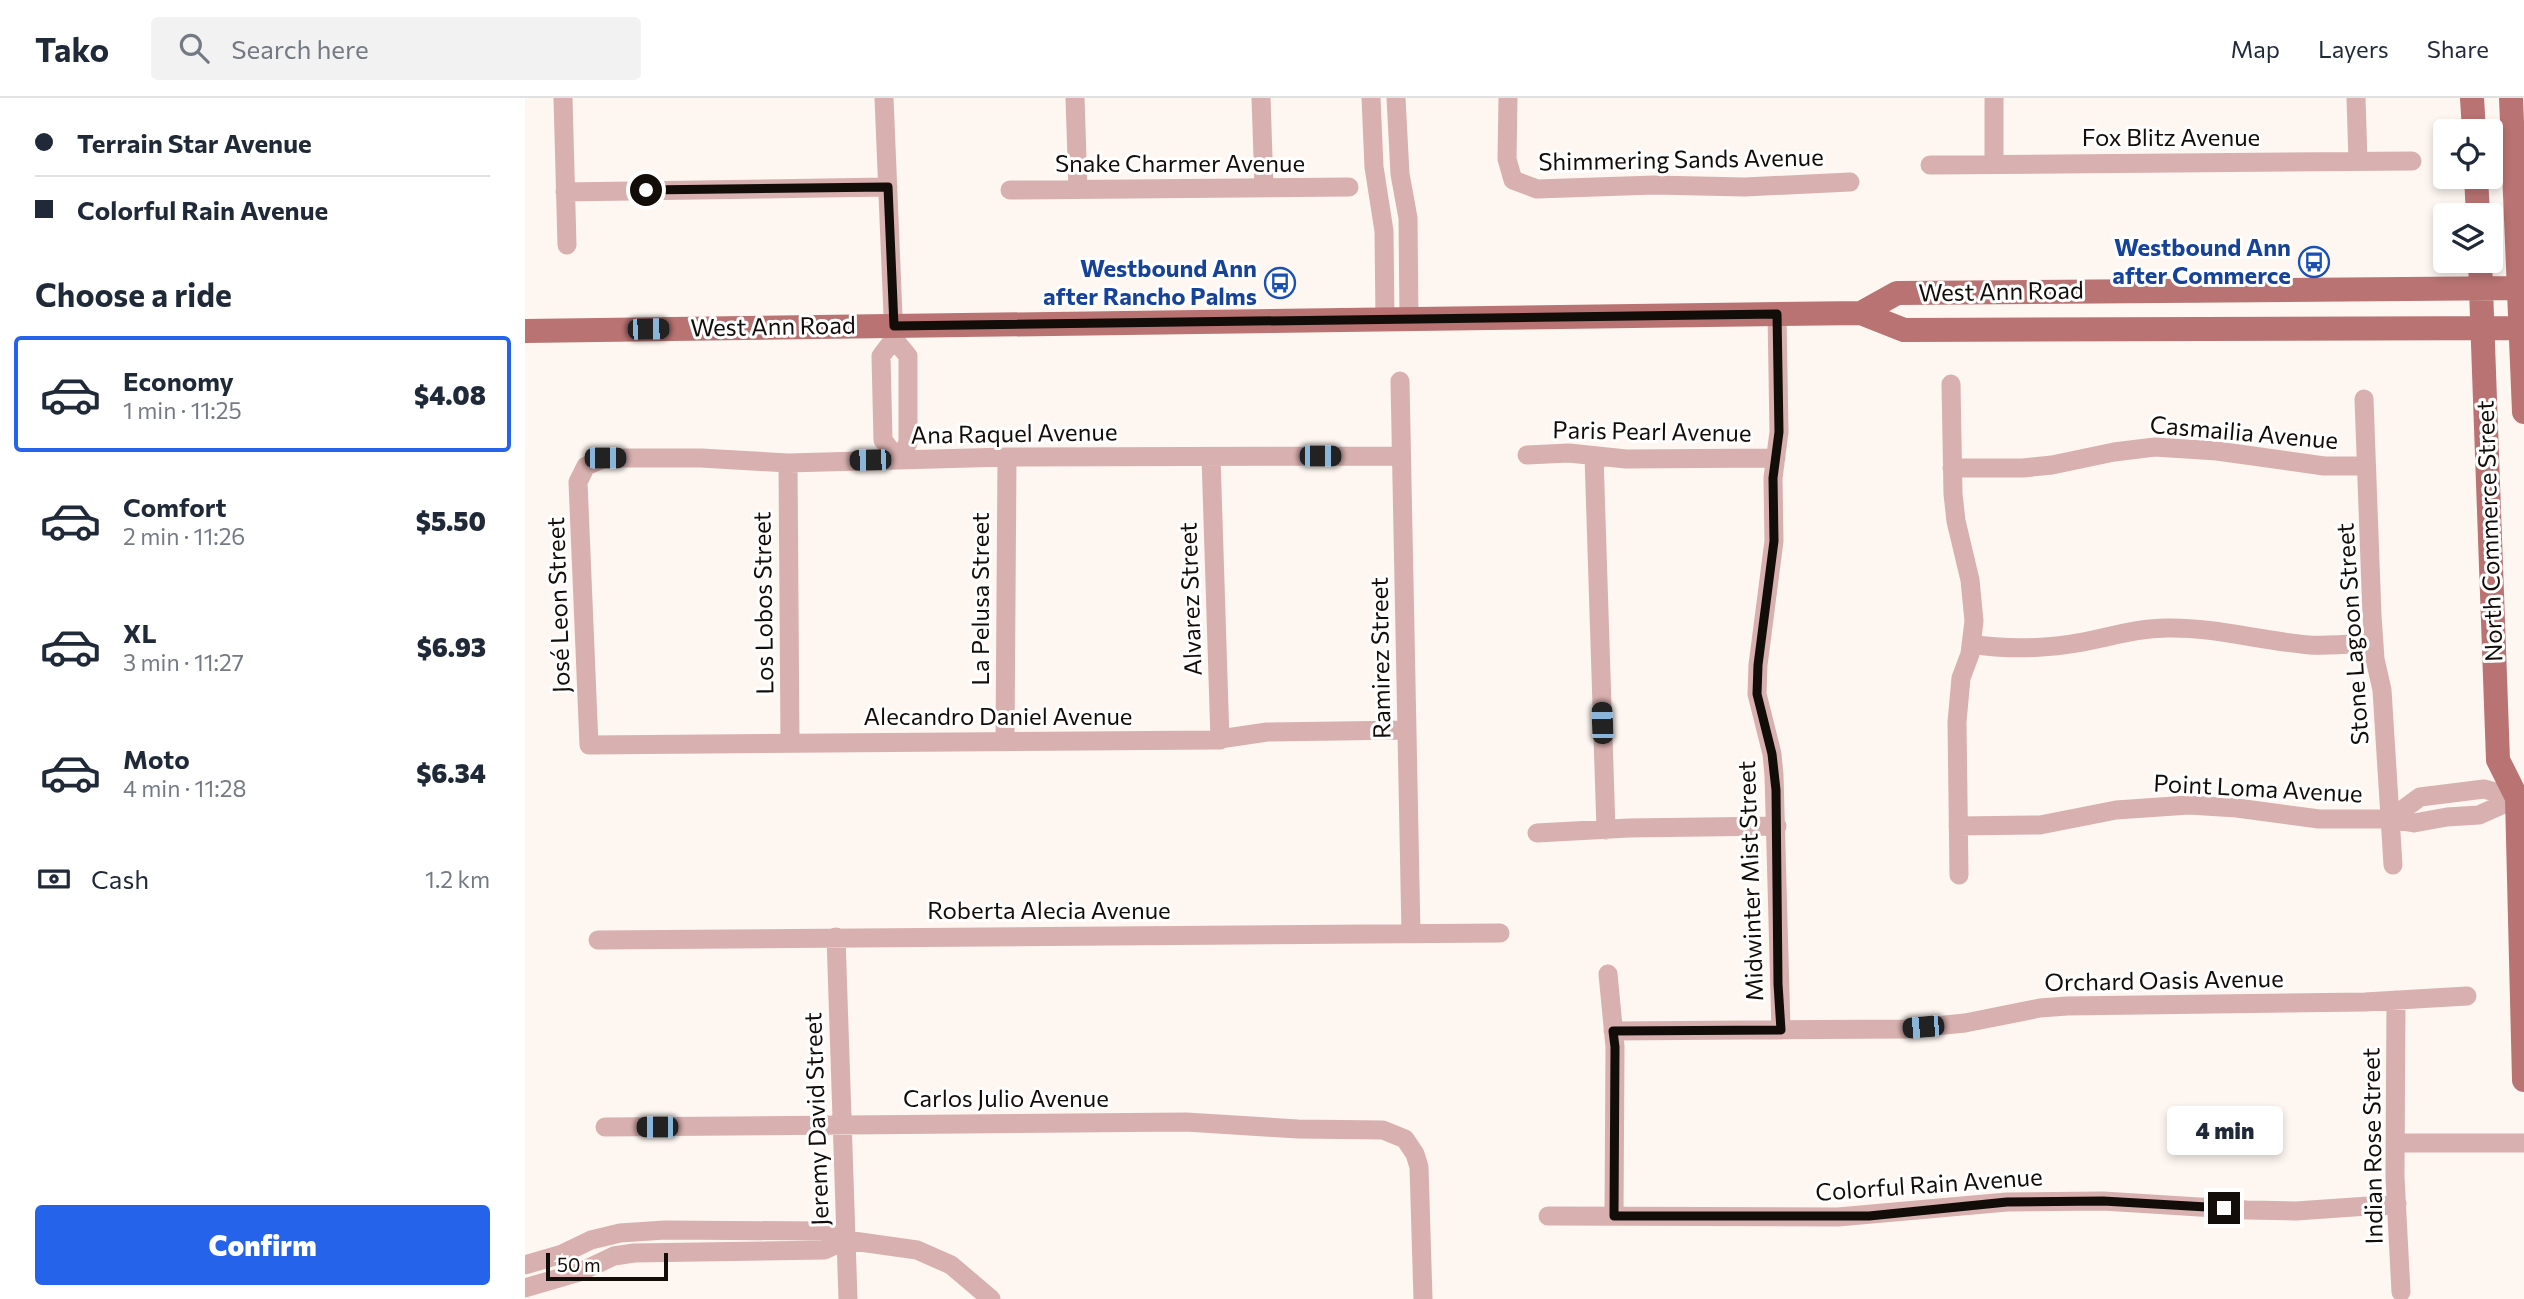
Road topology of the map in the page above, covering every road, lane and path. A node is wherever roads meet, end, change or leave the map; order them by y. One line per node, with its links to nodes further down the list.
1 (563, 98): 23 (street)
2 (884, 98): 18 (street)
3 (1075, 98): 21 (street)
4 (1261, 98): 19 (street)
5 (1371, 98): 30 (street)
6 (1396, 98): 30 (street)
7 (1508, 98): 17 (street, Shimmering Sands Avenue)
8 (1994, 98): 15 (street)
9 (2356, 98): 13 (street)
10 (2472, 98): 12 (main road)
11 (2511, 98): 27 (main road, North Commerce Street)
12 (2473, 119)
13 (2358, 161): 14 (street, Fox Blitz Avenue); 15 (street, Fox Blitz Avenue)
14 (2412, 161)
15 (1994, 164): 16 (street, Fox Blitz Avenue)
16 (1930, 165)
17 (1850, 182)
18 (888, 187): 23 (street); 34 (street)
19 (1264, 187): 20 (street, Snake Charmer Avenue); 21 (street, Snake Charmer Avenue)
20 (1349, 187)
21 (1078, 189): 22 (street, Snake Charmer Avenue)
22 (1010, 190)
23 (565, 192): 24 (street)
24 (567, 245)
25 (2480, 273): 26 (main road, North Commerce Street)
26 (2481, 288): 27 (main road, West Ann Road); 28 (main road, West Ann Road); 31 (main road, North Commerce Street)
27 (2521, 288): 32 (main road, North Commerce Street)
28 (1861, 313): 29 (main road, West Ann Road); 31 (main road, West Ann Road)
29 (1777, 314): 30 (main road, West Ann Road); 44 (street, Midwinter Mist Street)
30 (1397, 319): 34 (main road, West Ann Road)
31 (2483, 328): 32 (main road, West Ann Road); 57 (main road, North Commerce Street)
32 (2522, 328): 38 (main road, North Commerce Street)
33 (525, 331): 34 (main road, West Ann Road)
34 (894, 333): 45 (street); 45 (street)
35 (1400, 381): 40 (street, Ramirez Street)
36 (1951, 384): 49 (street)
37 (2364, 399): 48 (street, Stone Lagoon Street)
38 (2524, 412)
39 (1527, 454): 41 (street, Paris Pearl Avenue)
40 (1401, 456): 43 (street, Ana Raquel Avenue); 52 (street, Ramirez Street)
41 (1594, 456): 44 (street, Paris Pearl Avenue); 61 (street)
42 (1007, 457): 43 (street, Ana Raquel Avenue); 45 (street, Ana Raquel Avenue); 54 (street, La Pelusa Street)
43 (1211, 457): 53 (street, Alvarez Street)
44 (1776, 458): 59 (street, Midwinter Mist Street)
45 (898, 460): 46 (street, Ana Raquel Avenue)
46 (788, 463): 47 (street, Ana Raquel Avenue); 55 (street, Los Lobos Street)
47 (586, 466): 56 (street, José Leon Street)
48 (2367, 466): 49 (street, Casmailia Avenue); 50 (street, Stone Lagoon Street)
49 (1952, 468): 51 (street)
50 (2374, 643): 51 (street); 58 (street, Stone Lagoon Street)
51 (1971, 644): 60 (street)
52 (1407, 730): 53 (street, Alecandro Daniel Avenue); 66 (street, Ramirez Street)
53 (1220, 740): 54 (street, Alecandro Daniel Avenue)
54 (1005, 741): 55 (street, Alecandro Daniel Avenue)
55 (790, 743): 56 (street, Alecandro Daniel Avenue)
56 (589, 745)
57 (2520, 789): 58 (street, Point Loma Avenue); 72 (main road, North Commerce Street)
58 (2390, 819): 60 (street, Point Loma Avenue); 63 (street, Stone Lagoon Street)
59 (1777, 826): 61 (street); 73 (street, Midwinter Mist Street)
60 (1958, 826): 64 (street)
61 (1606, 830): 62 (street)
62 (1537, 834)
63 (2392, 865)
64 (1959, 875)
65 (1500, 933): 66 (street, Roberta Alecia Avenue)
66 (1411, 934): 67 (street, Roberta Alecia Avenue)
67 (836, 937): 68 (street, Roberta Alecia Avenue); 76 (street, Jeremy David Street)
68 (598, 940)
69 (1608, 974): 74 (street)
70 (2467, 996): 71 (street, Orchard Oasis Avenue)
71 (2396, 1000): 73 (street, Orchard Oasis Avenue); 78 (street, Indian Rose Street)
72 (2523, 1026): 75 (main road, North Commerce Street)
73 (1781, 1030): 74 (street, Orchard Oasis Avenue)
74 (1613, 1031): 82 (street)
75 (2524, 1080)
76 (841, 1125): 77 (street, Carlos Julio Avenue); 83 (street, Jeremy David Street); 89 (street, Carlos Julio Avenue)
77 (605, 1127)
78 (2395, 1143): 79 (street); 80 (street, Indian Rose Street)
79 (2524, 1143)
80 (2397, 1204): 82 (street, Colorful Rain Avenue); 86 (street, Indian Rose Street)
81 (1548, 1216): 82 (street, Colorful Rain Avenue)
82 (1614, 1216)
83 (846, 1240): 84 (street); 85 (street); 87 (street, Jeremy David Street); 88 (street)
84 (525, 1265)
85 (525, 1288)
86 (2402, 1292)
87 (848, 1299)
88 (991, 1299)
89 (1423, 1299)

